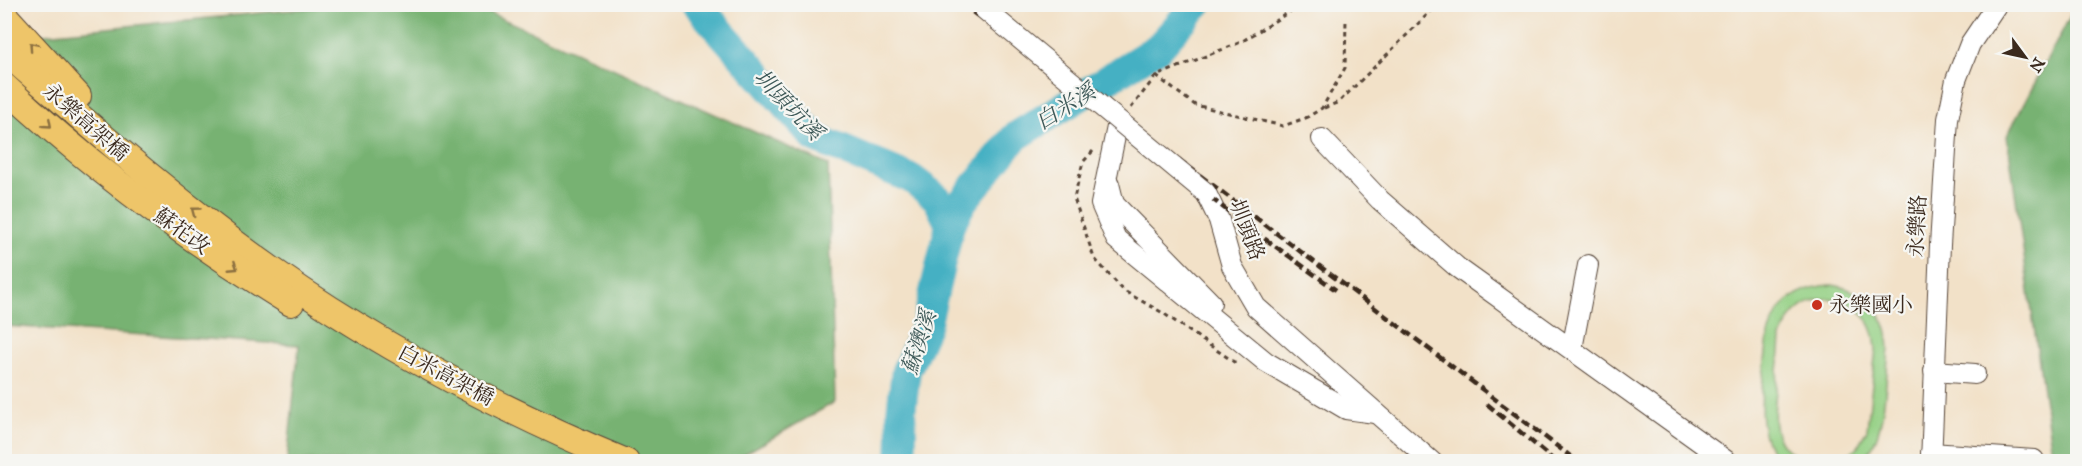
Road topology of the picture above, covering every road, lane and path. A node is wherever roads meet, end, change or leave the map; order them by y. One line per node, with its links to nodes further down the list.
1 (1302, 4): 8 (path)
2 (1438, 4): 10 (path)
3 (1997, 4): 20 (street, 永樂路)
4 (983, 6): 22 (street, 圳頭路, bridge)
5 (4, 15): 15 (main road, one-way to 5)
6 (1346, 19): 10 (path)
7 (4, 51): 15 (main road, 永樂高架橋)
8 (1156, 76): 10 (path); 11 (path)
9 (4, 86): 14 (main road, 永樂高架橋, one-way to 14)
10 (1322, 108)
11 (1118, 122): 19 (street)
12 (1322, 139): 18 (street)
13 (1097, 146): 19 (path)
14 (103, 169): 17 (main road, 蘇花改, one-way to 17)
15 (140, 170): 17 (main road, 蘇花改, one-way to 15)
16 (1588, 265): 18 (street)
17 (270, 280): 25 (main road, 白米高架橋); 26 (main road, 白米高架橋)
18 (1572, 350): 28 (street)
19 (1266, 362): 22 (street)
20 (1934, 371): 21 (street); 23 (street, 永樂路)
21 (1975, 374)
22 (1375, 413): 27 (street, 圳頭路)
23 (1931, 457): 24 (street)
24 (2034, 460)
25 (587, 462)
26 (626, 462)
27 (1432, 462)
28 (1728, 462)

